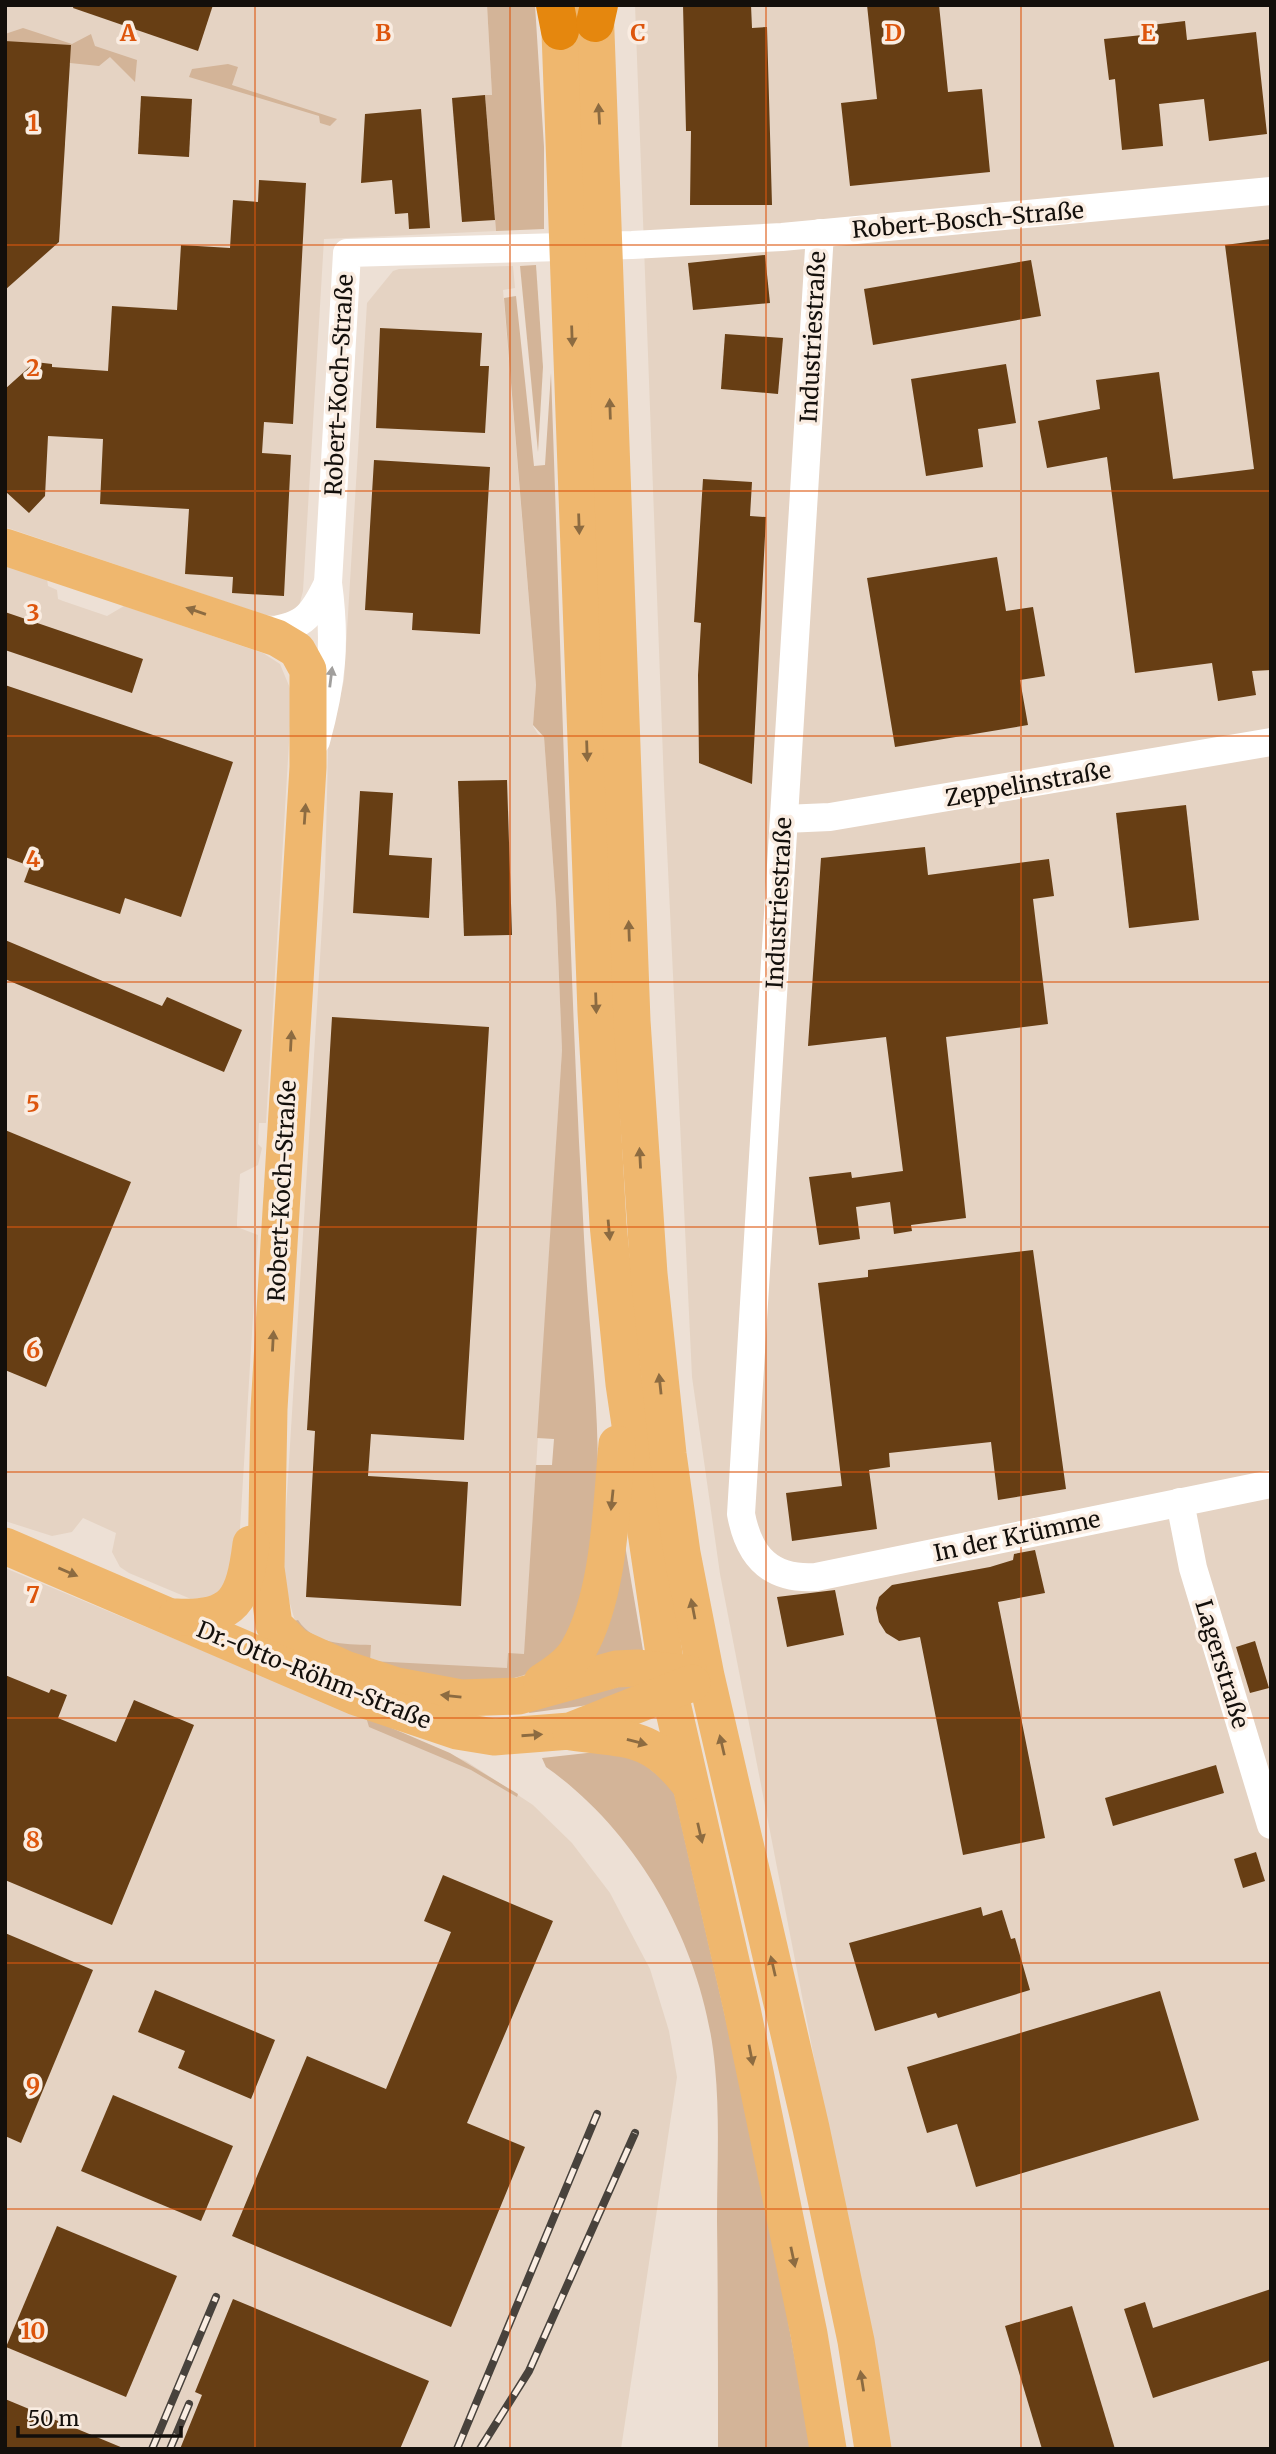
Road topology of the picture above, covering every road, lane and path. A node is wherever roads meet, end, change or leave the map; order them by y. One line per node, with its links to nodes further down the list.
1 (577, 13): 4 (main road); 19 (main road, one-way to 1)
2 (1271, 191): 3 (street, Robert-Bosch-Straße)
3 (820, 233): 4 (street, Robert-Bosch-Straße); 10 (street, Industriestraße)
4 (554, 238): 6 (street, Robert-Koch-Straße); 11 (main road, one-way to 11)
5 (5, 547): 7 (main road, one-way to 5)
6 (328, 583): 7 (street, Robert-Koch-Straße); 9 (street, Robert-Koch-Straße, one-way to 6)
7 (261, 633): 9 (main road, Robert-Koch-Straße)
8 (1271, 743): 10 (street, Zeppelinstraße)
9 (308, 767): 12 (main road, Robert-Koch-Straße, one-way to 9)
10 (784, 819): 16 (street, Industriestraße)
11 (624, 1384): 20 (main road); 21 (main road, one-way to 21)
12 (270, 1409): 17 (main road, Robert-Koch-Straße); 18 (main road)
13 (1271, 1484): 14 (street, In der Krümme)
14 (1180, 1502): 16 (street, In der Krümme); 24 (street, Lagerstraße)
15 (5, 1546): 18 (main road, Dr.-Otto-Röhm-Straße, one-way to 18)
16 (767, 1564)
17 (271, 1614): 21 (main road, Dr.-Otto-Röhm-Straße, one-way to 17)
18 (176, 1617): 22 (main road, Dr.-Otto-Röhm-Straße, one-way to 22)
19 (706, 1676): 20 (main road, Dr.-Otto-Röhm-Straße); 26 (main road, one-way to 19)
20 (668, 1683): 21 (main road, Dr.-Otto-Röhm-Straße); 22 (main road, Dr.-Otto-Röhm-Straße); 23 (main road)
21 (519, 1696)
22 (570, 1731): 23 (main road, one-way to 23)
23 (688, 1782): 25 (main road, one-way to 25)
24 (1271, 1825)
25 (828, 2449)
26 (873, 2449)

